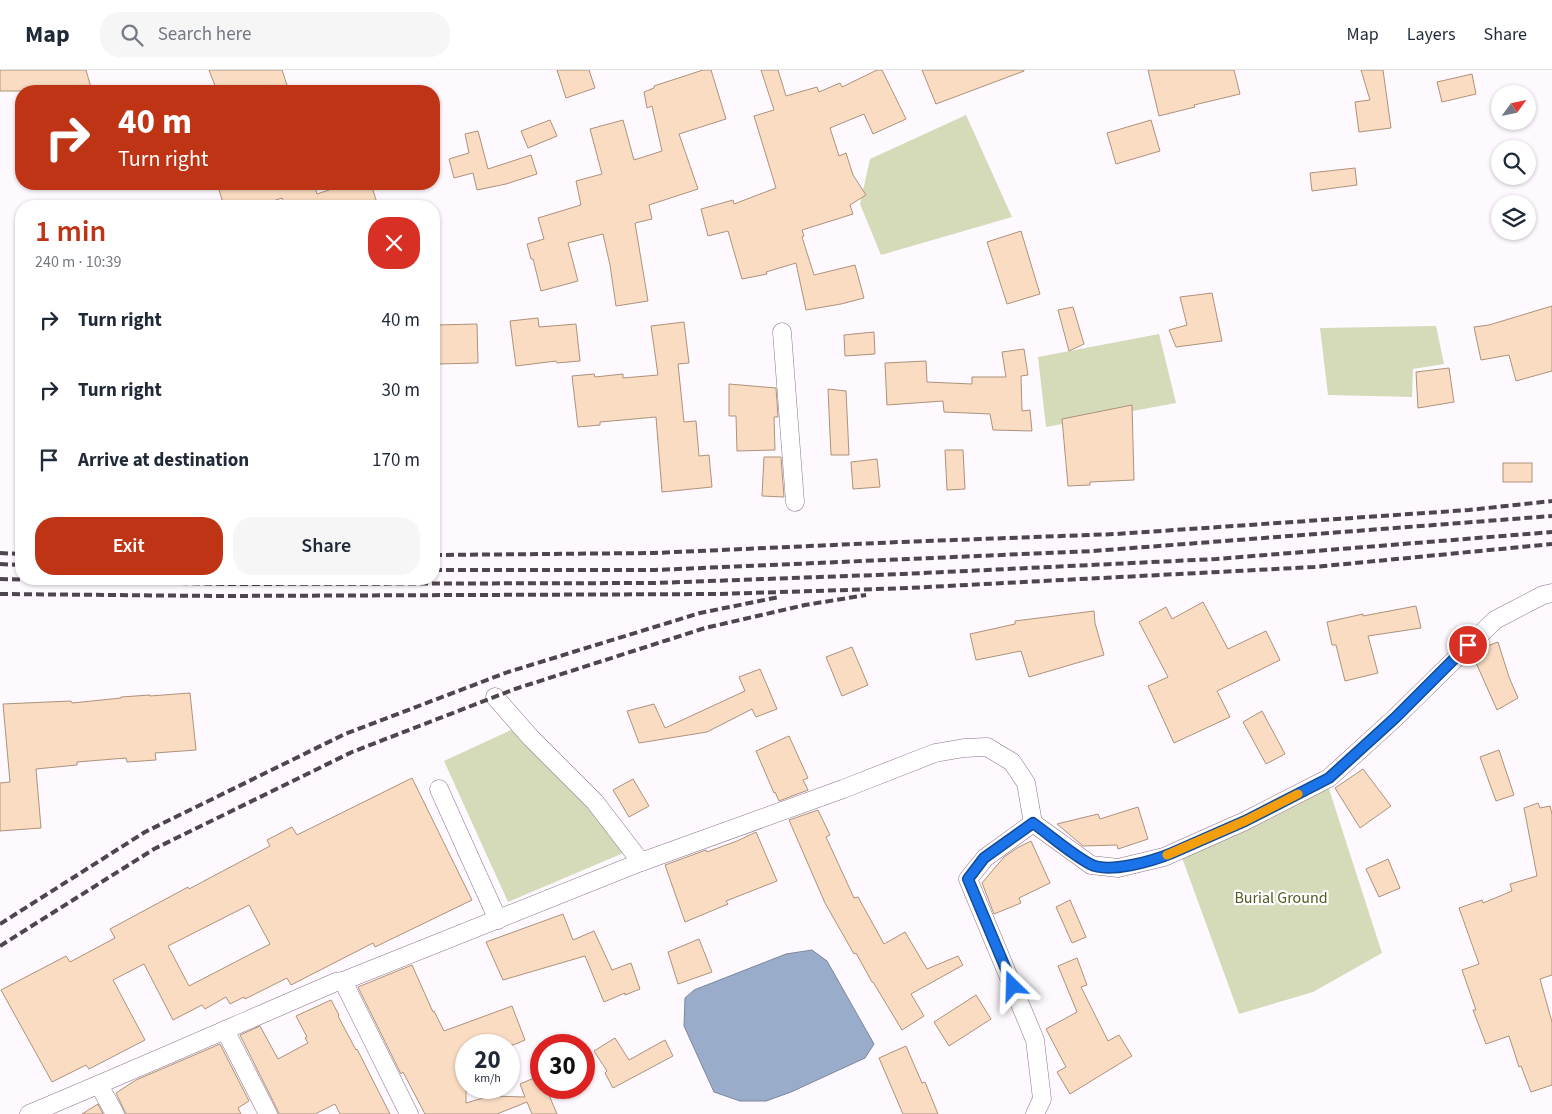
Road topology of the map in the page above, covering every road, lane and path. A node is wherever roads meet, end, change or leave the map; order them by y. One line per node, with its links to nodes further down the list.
1 (782, 332): 2 (street)
2 (795, 502)
3 (1552, 593): 6 (street)
4 (495, 697): 7 (street)
5 (439, 789): 8 (street)
6 (1033, 823): 7 (street); 16 (street)
7 (641, 862): 8 (street)
8 (498, 920): 9 (street)
9 (343, 981): 10 (street); 15 (street)
10 (225, 1030): 11 (street); 14 (street)
11 (99, 1085): 12 (street); 13 (street)
12 (30, 1114)
13 (115, 1114)
14 (268, 1114)
15 (409, 1114)
16 (1035, 1114)

